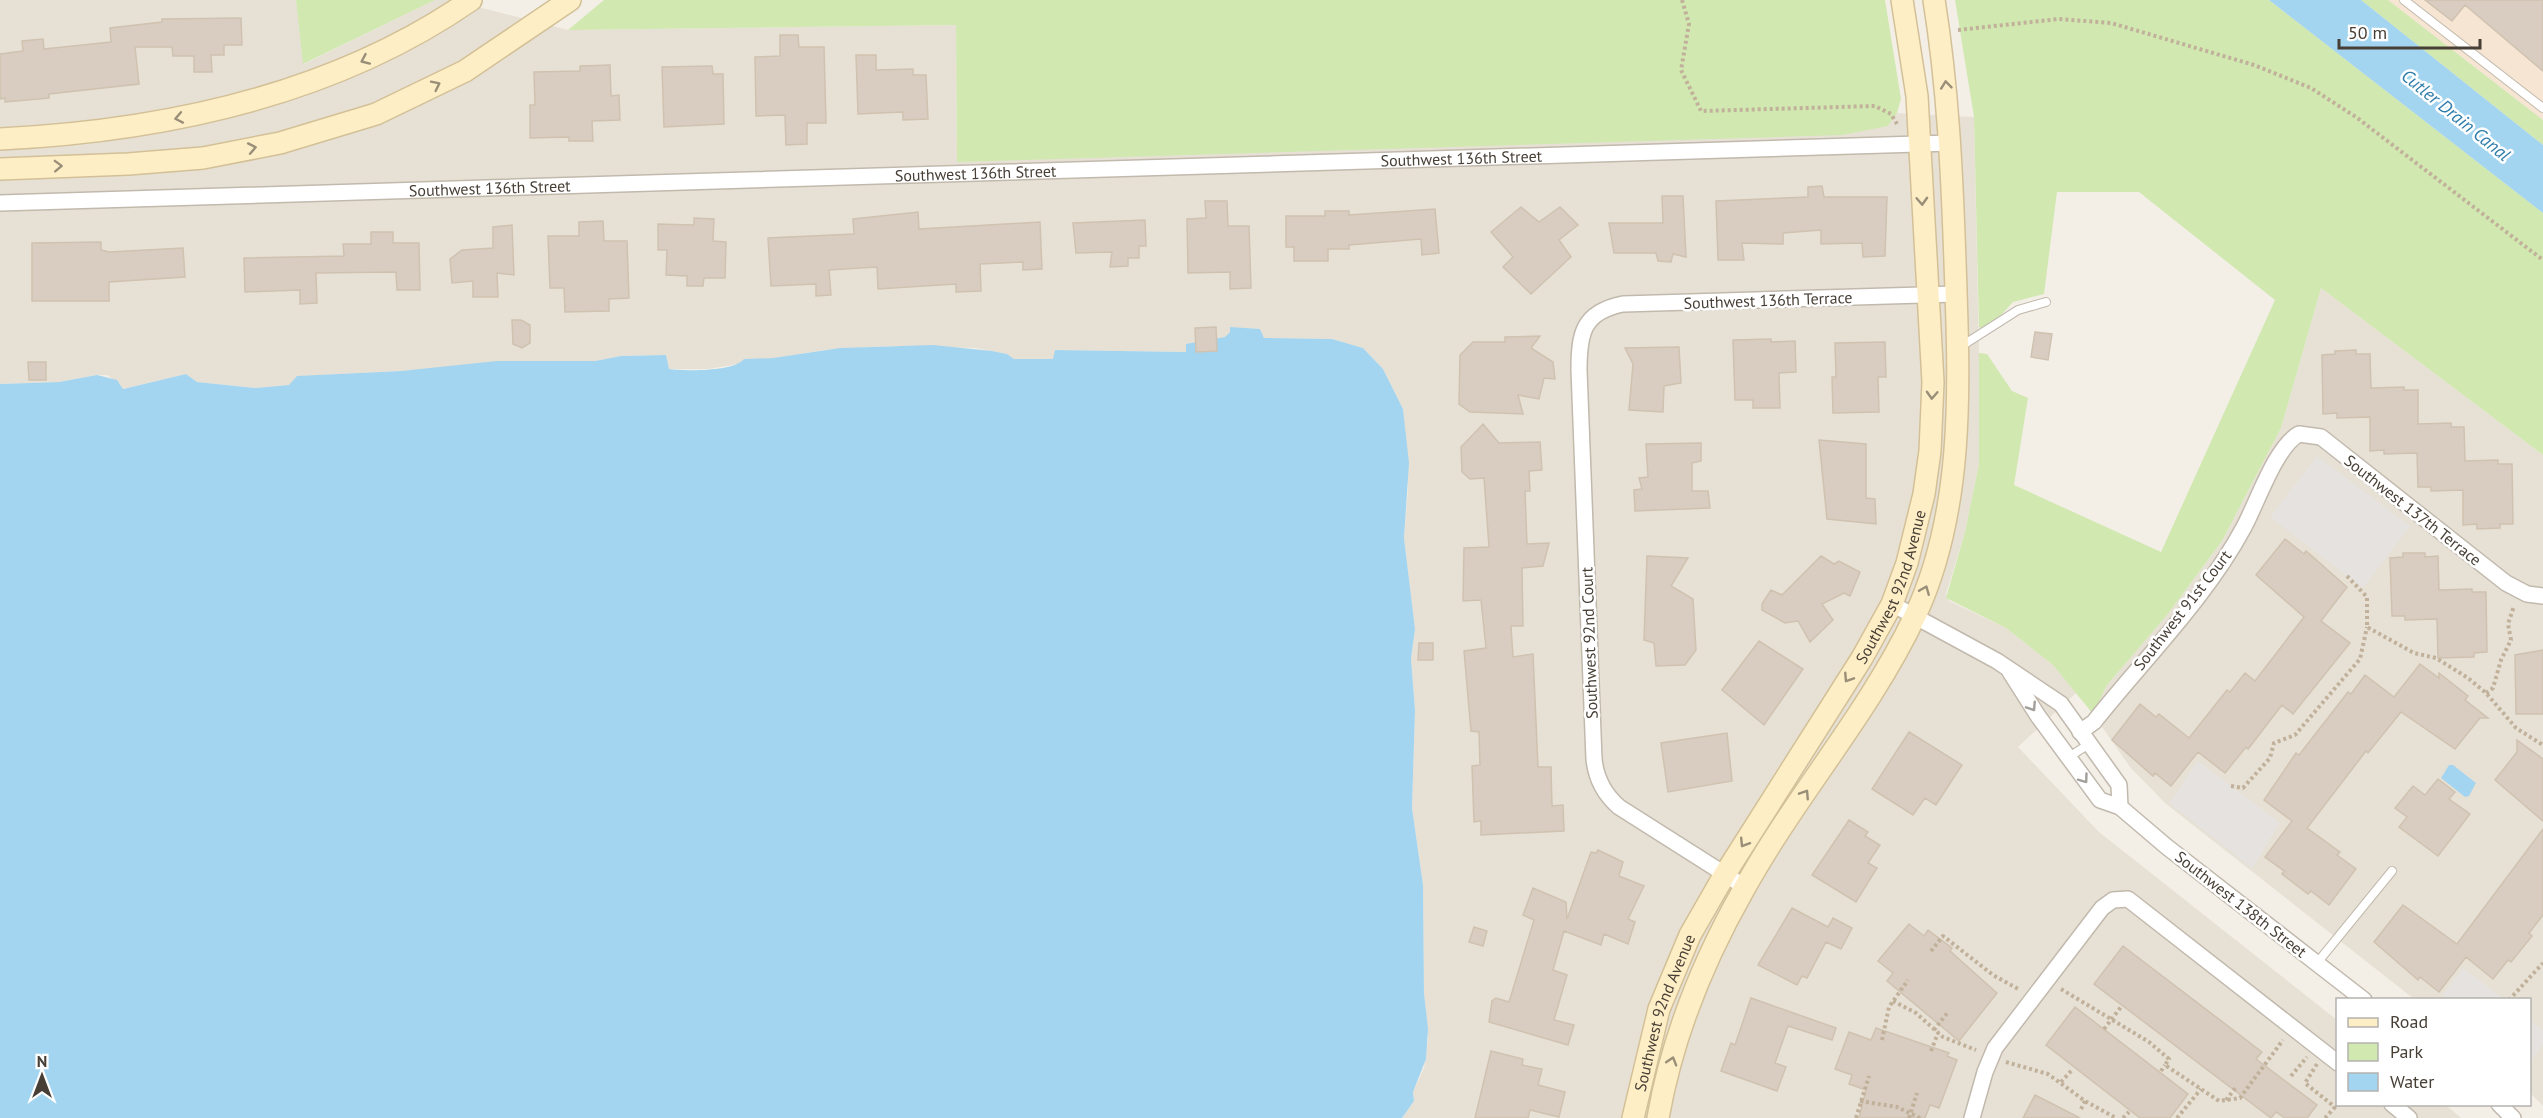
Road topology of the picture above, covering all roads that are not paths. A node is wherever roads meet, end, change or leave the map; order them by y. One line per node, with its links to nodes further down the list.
1 (471, 0): 7 (street, one-way to 7)
2 (570, 0): 10 (street, one-way to 2)
3 (1902, 0): 8 (street, Southwest 92nd Avenue)
4 (1934, 0): 9 (street, Southwest 92nd Avenue, one-way to 4)
5 (2404, 0): 6 (lane)
6 (2543, 108)
7 (0, 139)
8 (1919, 142): 9 (street, Southwest 136th Street); 11 (street, Southwest 136th Street); 12 (street, Southwest 92nd Avenue, one-way to 12)
9 (1951, 143): 13 (street, Southwest 92nd Avenue)
10 (0, 169)
11 (0, 203)
12 (1926, 294): 13 (street, Southwest 136th Terrace); 15 (street, Southwest 136th Terrace); 19 (street, Southwest 92nd Avenue, one-way to 19)
13 (1956, 294): 16 (street, Southwest 92nd Avenue)
14 (2046, 302): 16 (lane)
15 (1586, 323): 26 (street, Southwest 92nd Court)
16 (1958, 348): 20 (street, Southwest 92nd Avenue, one-way to 16)
17 (2285, 446): 18 (street, Southwest 137th Terrace); 22 (street, Southwest 91st Court)
18 (2543, 596)
19 (1892, 604): 20 (street, Southwest 138th Street); 26 (street, Southwest 92nd Avenue, one-way to 26)
20 (1915, 616): 21 (street, Southwest 138th Street); 27 (street, Southwest 92nd Avenue, one-way to 20)
21 (2010, 672): 22 (street, Southwest 138th Street); 23 (street, Southwest 138th Street, one-way to 23)
22 (2084, 738): 23 (lane); 24 (street, Southwest 138th Street)
23 (2069, 757): 24 (street, Southwest 138th Street, one-way to 24)
24 (2120, 807): 28 (street, Southwest 138th Street)
25 (2392, 871): 28 (lane)
26 (1725, 874): 27 (street, Southwest 92nd Court); 33 (street, Southwest 92nd Avenue)
27 (1745, 887): 34 (street, Southwest 92nd Avenue, one-way to 27)
28 (2317, 963): 29 (street, Southwest 138th Street)
29 (2363, 998)
30 (2336, 1062): 35 (street)
31 (2394, 1106): 36 (street)
32 (2501, 1106): 37 (street)
33 (1633, 1118)
34 (1658, 1118)
35 (1972, 1118)
36 (2409, 1118)
37 (2513, 1118)

